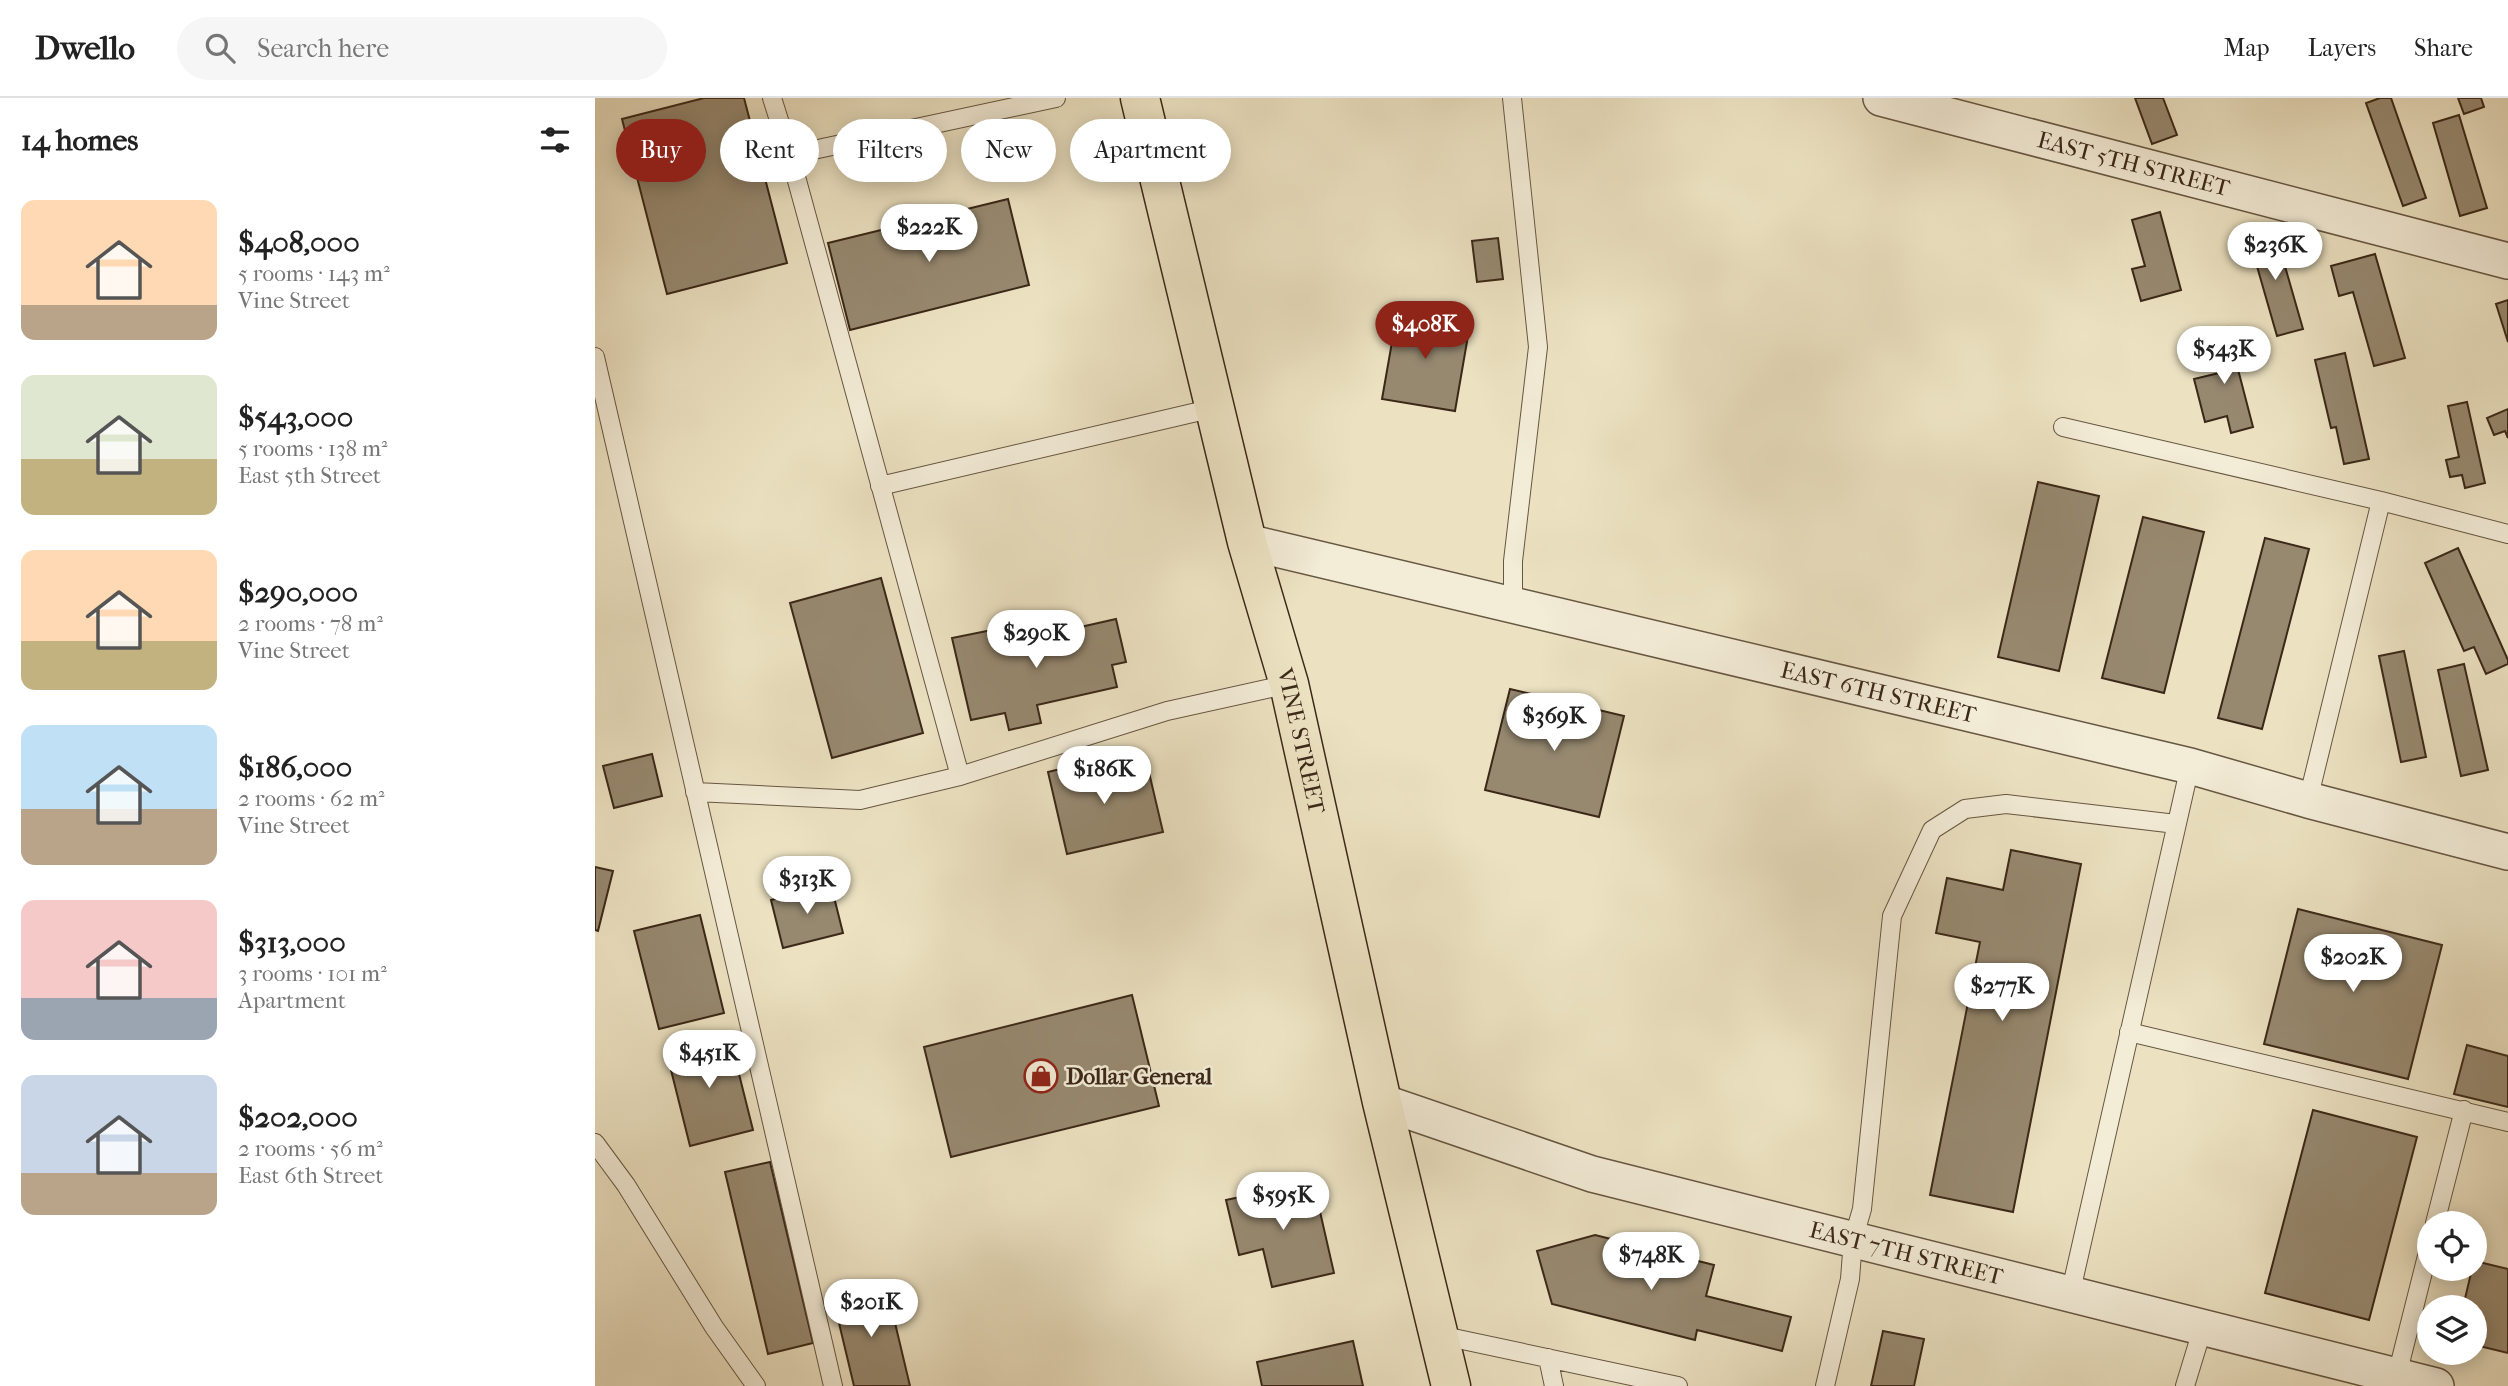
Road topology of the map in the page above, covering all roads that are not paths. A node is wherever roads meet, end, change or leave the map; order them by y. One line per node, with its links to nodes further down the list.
1 (772, 98): 6 (lane)
2 (1056, 98): 7 (lane)
3 (1140, 98): 11 (main road, VINE STREET)
4 (1512, 98): 17 (lane)
5 (1881, 98): 9 (street, EAST 5TH STREET)
6 (779, 119)
7 (819, 149)
8 (797, 182): 13 (lane)
9 (2508, 261)
10 (595, 358): 21 (lane)
11 (1214, 408): 13 (lane); 16 (main road, VINE STREET)
12 (2063, 427): 14 (lane)
13 (880, 486): 20 (lane)
14 (2381, 501): 15 (lane); 22 (lane)
15 (2508, 534)
16 (1247, 542): 17 (street, EAST 6TH STREET); 18 (main road, VINE STREET)
17 (1513, 605): 19 (street, EAST 6TH STREET)
18 (1289, 684): 20 (lane); 26 (main road, VINE STREET)
19 (2190, 766): 22 (street, EAST 6TH STREET); 23 (lane)
20 (960, 776): 21 (lane)
21 (695, 792): 39 (lane)
22 (2308, 800): 24 (street, EAST 6TH STREET)
23 (2176, 824): 25 (lane); 31 (lane)
24 (2508, 852)
25 (2129, 1032): 27 (lane); 33 (lane)
26 (1383, 1102): 31 (street, EAST 7TH STREET); 35 (main road, VINE STREET)
27 (2464, 1110): 28 (lane); 30 (lane)
28 (2508, 1122)
29 (595, 1143): 38 (lane)
30 (2438, 1211)
31 (1853, 1240): 33 (street, EAST 7TH STREET); 43 (lane)
32 (2421, 1281): 37 (lane)
33 (2070, 1295): 34 (street, EAST 7TH STREET)
34 (2203, 1327): 37 (street, EAST 7TH STREET); 44 (lane)
35 (1439, 1335): 36 (lane); 40 (main road, VINE STREET)
36 (1548, 1358): 41 (lane); 42 (lane)
37 (2395, 1381): 45 (street, EAST 7TH STREET)
38 (756, 1386)
39 (833, 1386)
40 (1451, 1386)
41 (1554, 1386)
42 (1678, 1386)
43 (1825, 1386)
44 (2185, 1386)
45 (2435, 1386)

